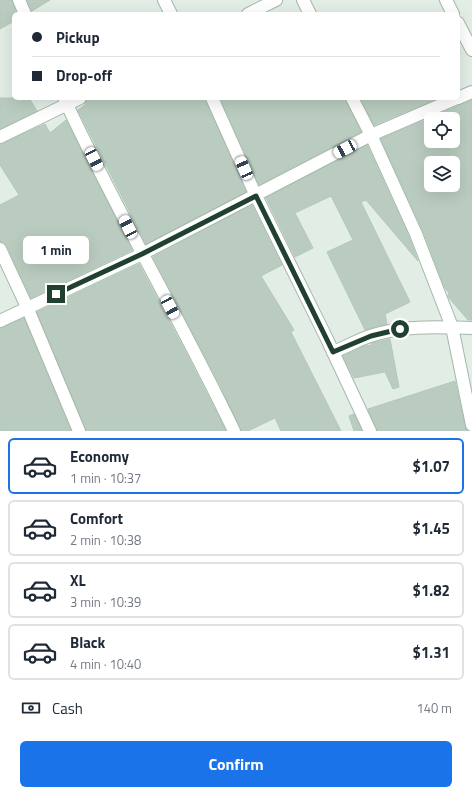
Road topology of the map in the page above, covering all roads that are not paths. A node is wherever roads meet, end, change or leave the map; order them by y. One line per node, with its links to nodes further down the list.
1 (19, 0): 6 (street)
2 (164, 0): 7 (street)
3 (276, 0): 8 (street)
4 (303, 0): 9 (street)
5 (446, 0): 10 (street)
6 (24, 12)
7 (170, 12)
8 (252, 12)
9 (309, 12)
10 (452, 12)
11 (460, 27): 12 (street)
12 (472, 50)
13 (472, 92): 14 (street)
14 (460, 97)
15 (213, 100): 21 (street)
16 (353, 100): 19 (street)
17 (453, 100): 19 (street)
18 (65, 101): 20 (street); 23 (street)
19 (371, 135): 21 (street); 26 (street)
20 (0, 137)
21 (256, 196): 23 (street); 28 (street)
22 (0, 249): 24 (street)
23 (142, 254): 24 (street); 31 (street)
24 (27, 307): 25 (street); 30 (street)
25 (0, 321)
26 (452, 327): 27 (street); 28 (street); 29 (street)
27 (472, 328)
28 (333, 352): 32 (street)
29 (472, 425)
30 (79, 431)
31 (234, 431)
32 (370, 431)

